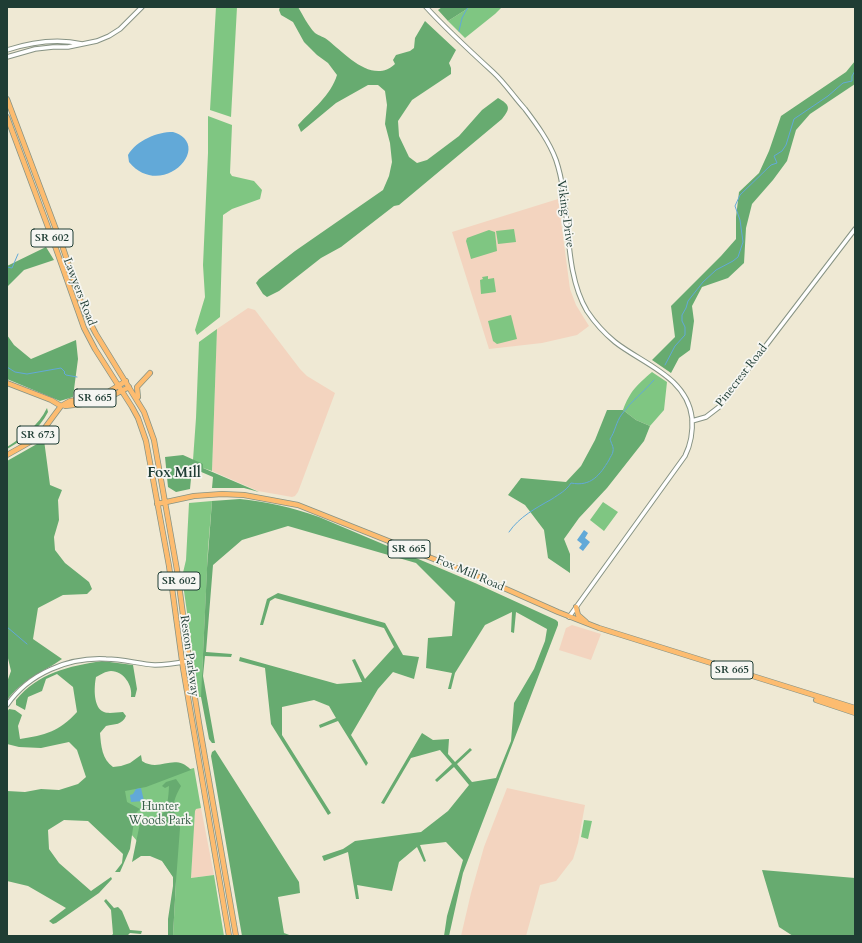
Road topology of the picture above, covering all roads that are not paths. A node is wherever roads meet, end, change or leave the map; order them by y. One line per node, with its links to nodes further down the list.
1 (142, 7): 3 (street)
2 (426, 7): 17 (street, Viking Drive)
3 (83, 44): 4 (street); 5 (street)
4 (7, 50)
5 (7, 57)
6 (7, 99): 10 (main road, Lawyers Road / SR 602)
7 (7, 117): 12 (main road, Lawyers Road / SR 602)
8 (855, 230): 17 (street, Pinecrest Road)
9 (150, 373): 15 (main road)
10 (126, 381): 12 (main road, SR 665); 13 (main road, Reston Parkway / SR 602)
11 (7, 383): 16 (main road, SR 665)
12 (119, 386): 14 (main road, Reston Parkway / SR 602); 16 (main road, SR 665)
13 (129, 387): 14 (main road, SR 665); 15 (main road, Reston Parkway / SR 602)
14 (122, 391): 16 (main road, SR 665); 20 (main road, Reston Parkway / SR 602)
15 (140, 404): 19 (main road, Reston Parkway / SR 602)
16 (61, 406): 18 (main road, SR 673)
17 (692, 421): 21 (street)
18 (7, 456)
19 (165, 502): 20 (main road, Fox Mill Road / SR 665); 22 (main road, Fox Mill Road / SR 665); 24 (main road, Reston Parkway / SR 602)
20 (157, 504): 25 (main road, Reston Parkway / SR 602)
21 (576, 607): 22 (street); 23 (main road)
22 (569, 617): 23 (main road, Fox Mill Road / SR 665)
23 (591, 625): 26 (main road, Fox Mill Road / SR 665)
24 (189, 661): 25 (street); 31 (main road, Reston Parkway / SR 602)
25 (182, 662): 27 (street); 30 (main road, Reston Parkway / SR 602)
26 (778, 685): 28 (main road, Fox Mill Road / SR 665); 29 (main road, Fox Mill Road / SR 665)
27 (7, 705)
28 (855, 708)
29 (855, 713)
30 (229, 936)
31 (236, 936)

